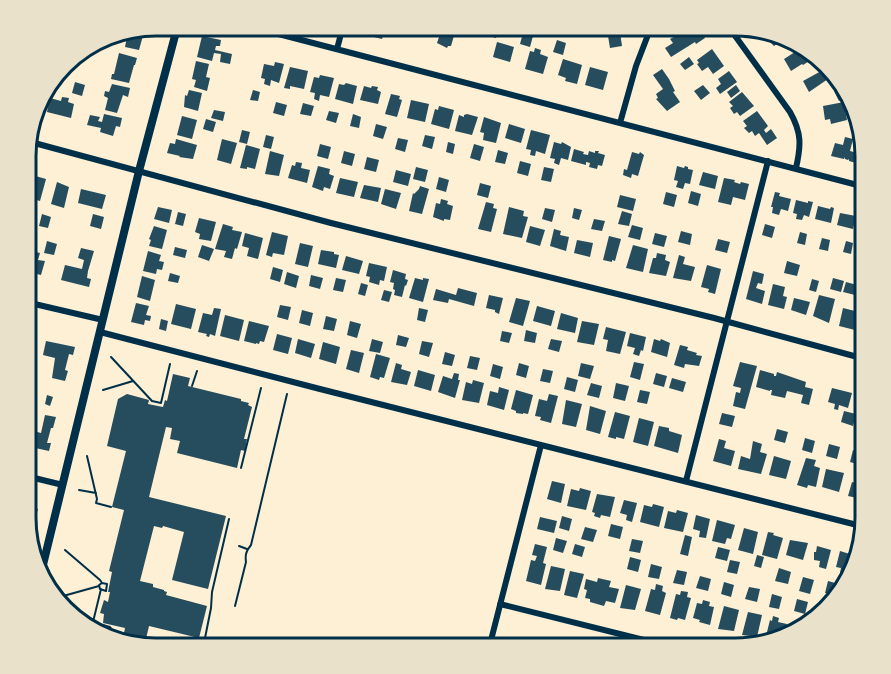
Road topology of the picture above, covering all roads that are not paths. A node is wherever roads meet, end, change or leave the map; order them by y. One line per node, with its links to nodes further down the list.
1 (175, 36): 11 (street)
2 (287, 36): 6 (street)
3 (341, 36): 6 (street)
4 (648, 36): 7 (street)
5 (735, 36): 10 (street)
6 (338, 49): 7 (street)
7 (620, 123): 9 (street)
8 (37, 144): 11 (street)
9 (768, 161): 10 (street); 15 (street)
10 (796, 168): 12 (street)
11 (139, 171): 14 (street); 15 (street)
12 (855, 184)
13 (36, 304): 14 (street)
14 (103, 320): 16 (street)
15 (727, 322): 17 (street); 20 (street)
16 (100, 332): 18 (street); 21 (street)
17 (855, 356)
18 (541, 445): 20 (street); 24 (street)
19 (36, 478): 21 (street)
20 (686, 481): 22 (street)
21 (63, 485): 23 (street)
22 (855, 523)
23 (44, 561)
24 (500, 603): 25 (street); 26 (street)
25 (491, 638)
26 (637, 638)

